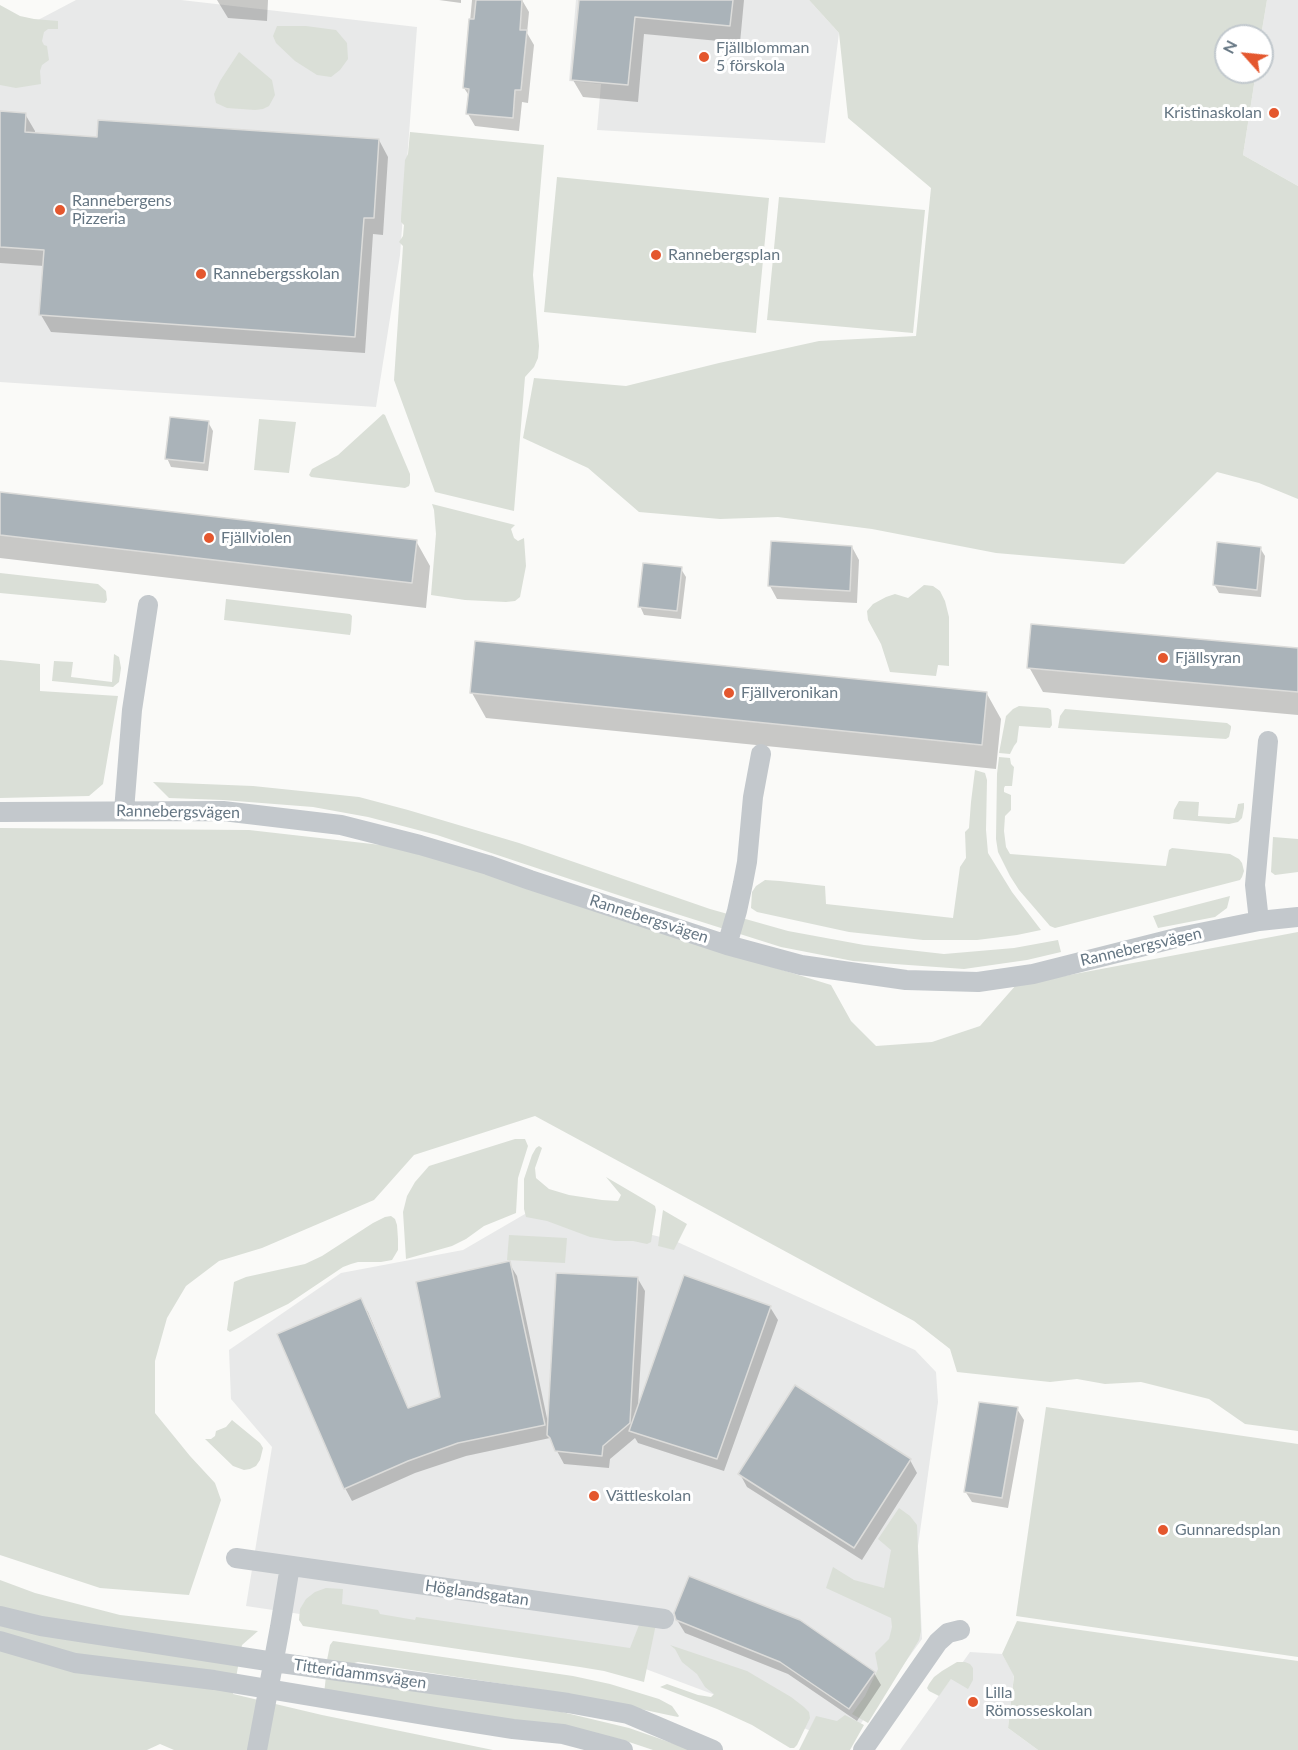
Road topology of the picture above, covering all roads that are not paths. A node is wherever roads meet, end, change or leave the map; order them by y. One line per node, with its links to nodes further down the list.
1 (148, 605): 4 (street)
2 (1268, 741): 7 (street)
3 (760, 754): 8 (street)
4 (124, 811): 5 (street, Rannebergsvägen); 8 (street, Rannebergsvägen)
5 (0, 812)
6 (1298, 917): 7 (street, Rannebergsvägen)
7 (1259, 921): 8 (street, Rannebergsvägen)
8 (727, 945)
9 (237, 1558): 10 (street, Höglandsgatan)
10 (290, 1566): 12 (street, Höglandsgatan); 15 (street)
11 (0, 1616): 15 (street, Titteridammsvägen)
12 (664, 1619)
13 (960, 1630): 20 (street)
14 (0, 1641): 16 (street, Titteridammsvägen)
15 (274, 1662): 16 (street); 19 (street, Titteridammsvägen)
16 (268, 1689): 17 (street); 18 (street, Titteridammsvägen)
17 (256, 1750)
18 (623, 1750)
19 (714, 1750)
20 (863, 1750)

